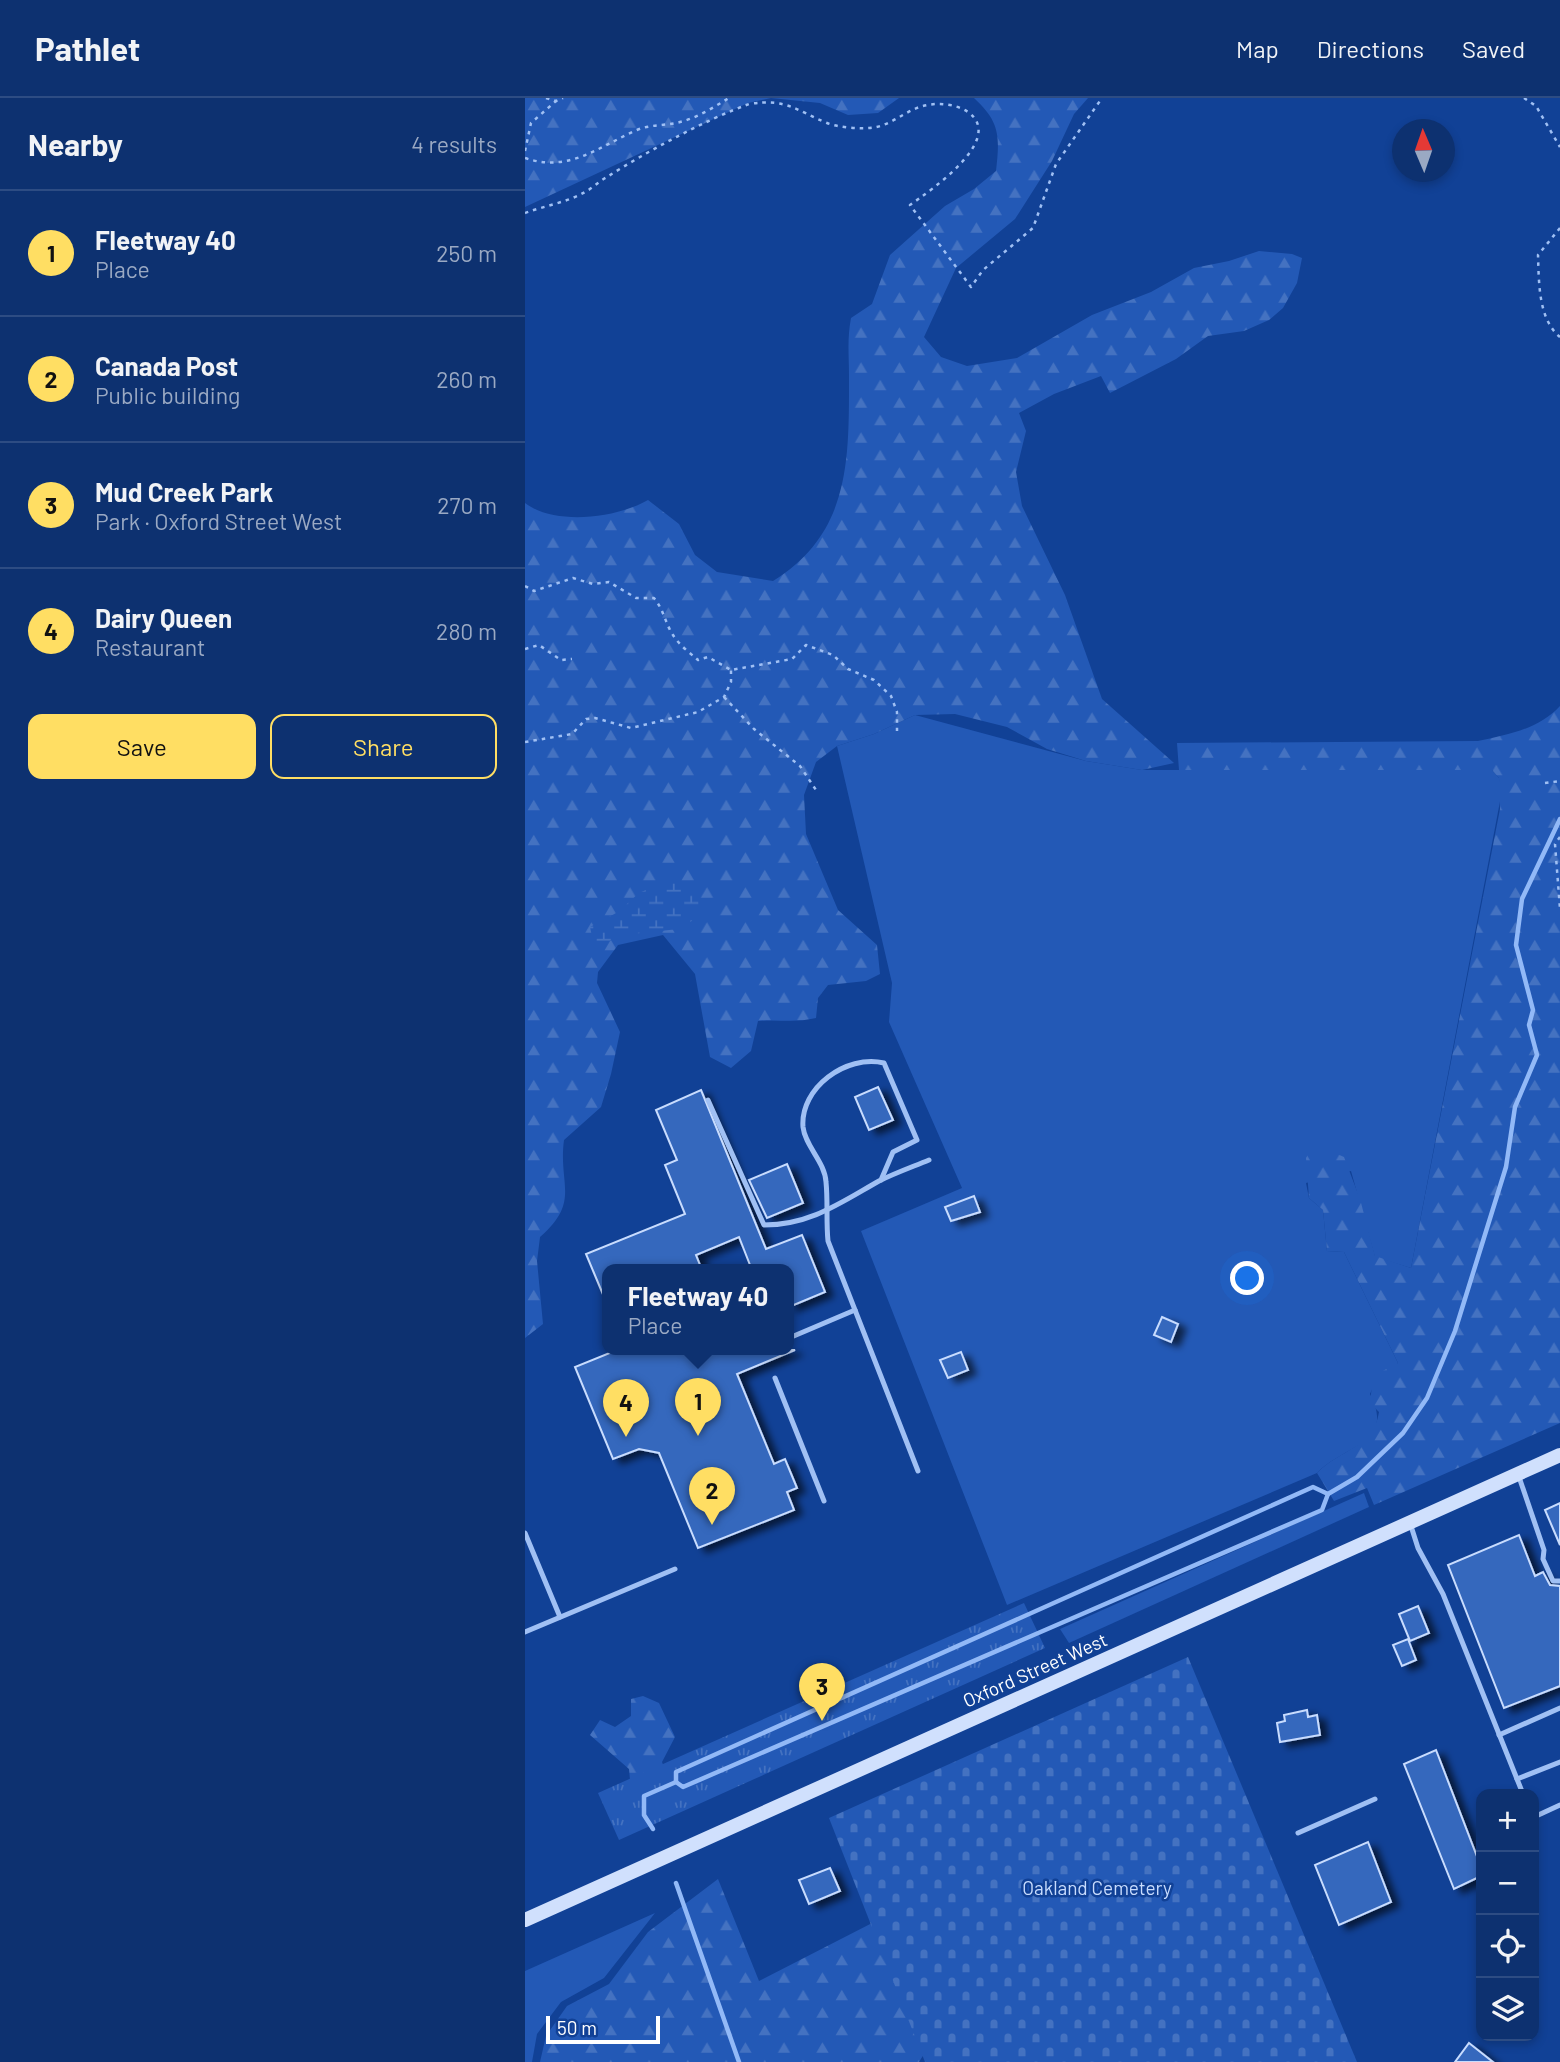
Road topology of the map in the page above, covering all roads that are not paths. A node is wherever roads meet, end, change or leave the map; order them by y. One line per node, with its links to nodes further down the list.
1 (708, 1100): 4 (lane)
2 (929, 1160): 3 (lane)
3 (881, 1180): 4 (lane); 4 (lane)
4 (825, 1213): 5 (lane)
5 (855, 1310): 6 (lane); 9 (lane)
6 (794, 1336)
7 (775, 1378): 11 (lane)
8 (1560, 1455): 10 (main road, Oxford Street West)
9 (918, 1471)
10 (1518, 1474): 12 (main road, Oxford Street West); 15 (lane)
11 (824, 1502)
12 (1410, 1522): 19 (lane); 27 (main road, Oxford Street West)
13 (525, 1533): 16 (lane)
14 (675, 1569): 16 (lane)
15 (1560, 1581)
16 (560, 1617): 17 (lane)
17 (525, 1632)
18 (1560, 1708): 19 (lane)
19 (1499, 1735): 21 (lane)
20 (1560, 1762): 21 (lane)
21 (1517, 1779): 22 (lane)
22 (1521, 1789)
23 (1375, 1799): 26 (lane)
24 (1560, 1805): 25 (lane)
25 (1539, 1815)
26 (1299, 1833)
27 (525, 1920)

